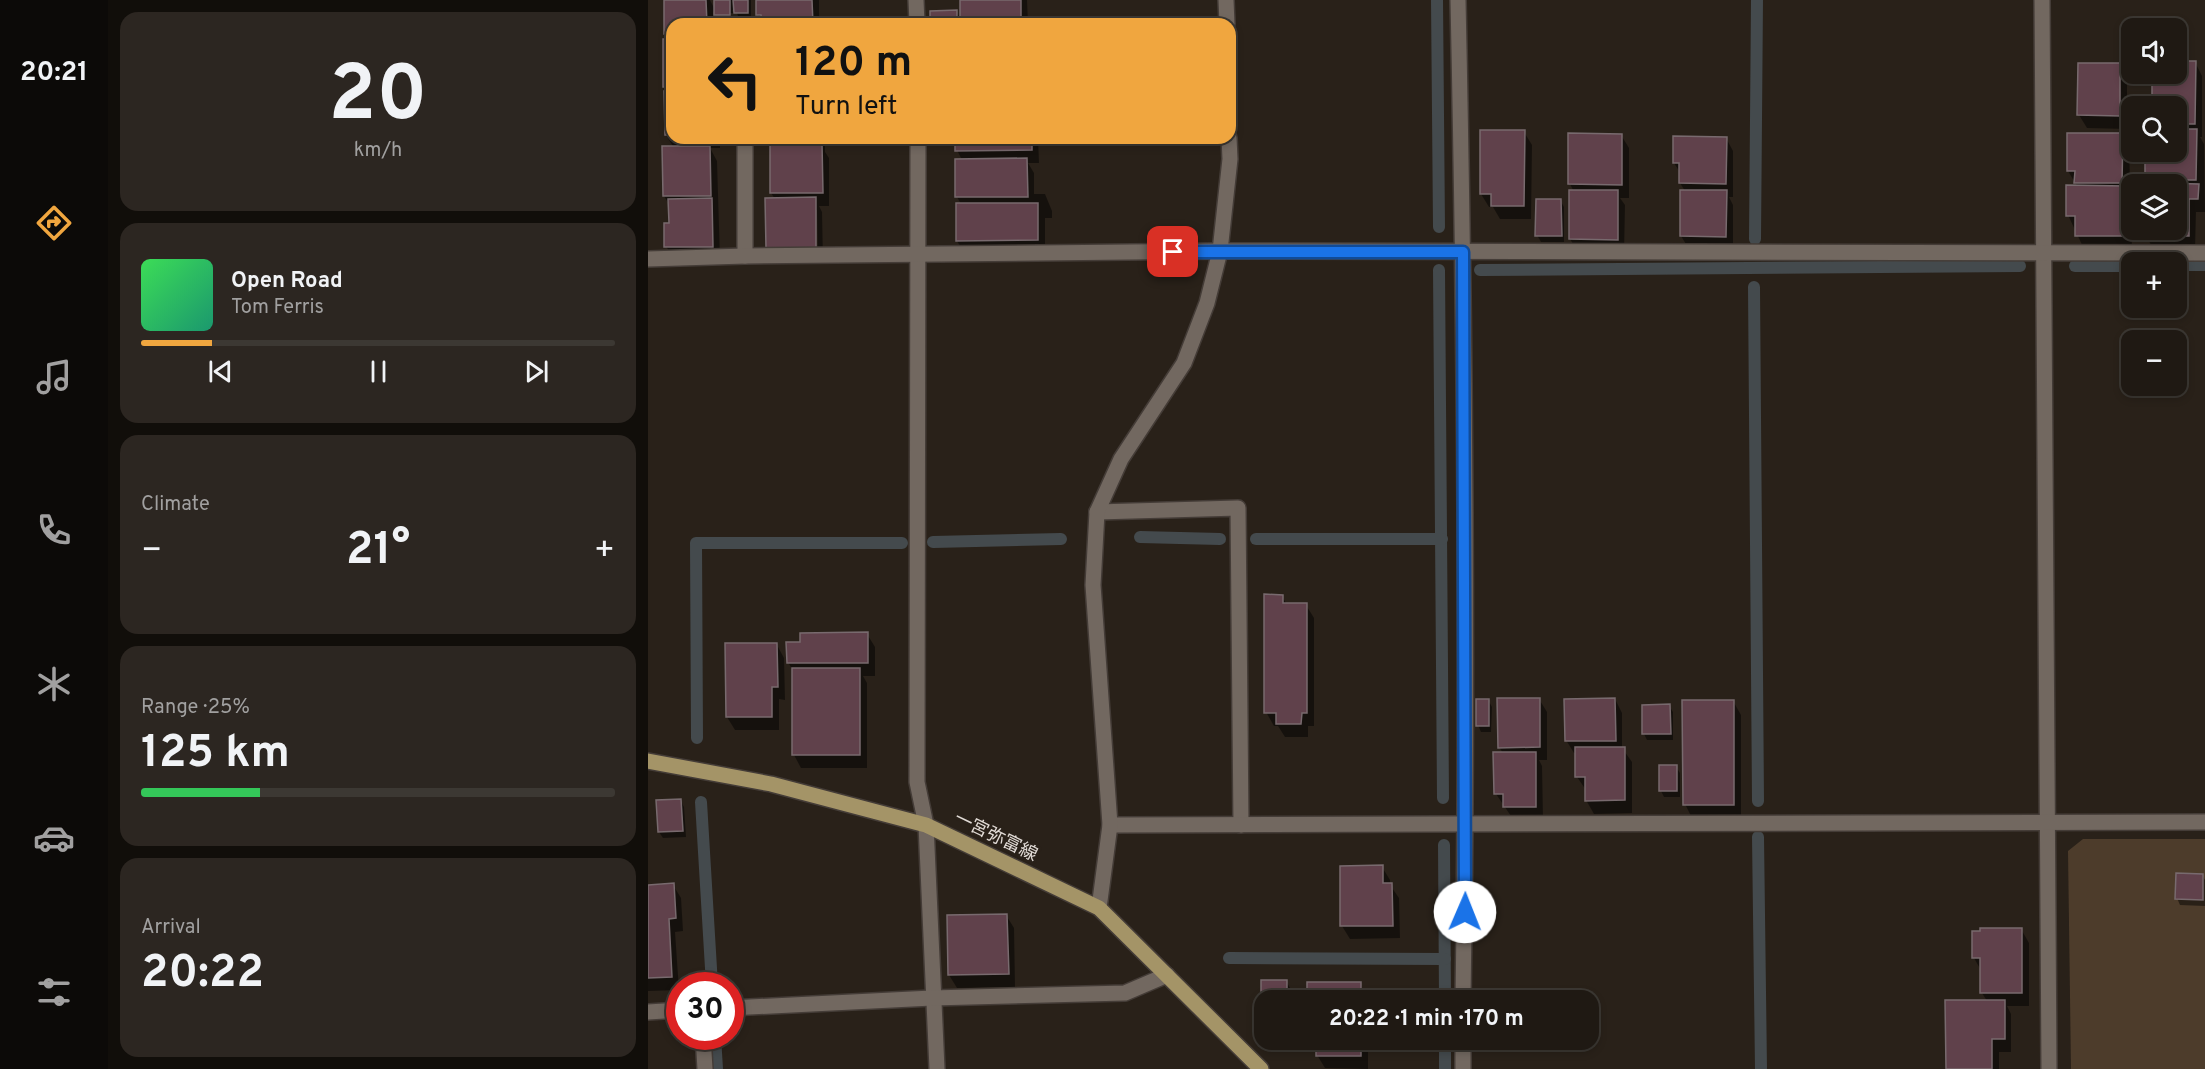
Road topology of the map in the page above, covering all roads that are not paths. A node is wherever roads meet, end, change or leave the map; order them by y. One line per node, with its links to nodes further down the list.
1 (916, 0): 5 (street)
2 (1226, 0): 6 (street)
3 (1458, 0): 11 (street)
4 (2042, 0): 12 (street)
5 (917, 18)
6 (1227, 18)
7 (745, 144): 15 (street)
8 (918, 144): 14 (street)
9 (1229, 144): 10 (street)
10 (1220, 251): 11 (street); 14 (street); 17 (street)
11 (1463, 252): 12 (street); 20 (street)
12 (2044, 253): 13 (street); 21 (street)
13 (2205, 253)
14 (919, 255): 15 (street); 22 (street)
15 (745, 256): 16 (street)
16 (648, 259)
17 (1097, 512): 23 (street); 24 (street)
18 (648, 761): 22 (main road, 一宮弥富線)
19 (2205, 822): 21 (street)
20 (1466, 824): 21 (street); 24 (street); 27 (street)
21 (2048, 824): 38 (street)
22 (926, 825): 25 (main road, 一宮弥富線); 28 (street)
23 (1110, 825): 24 (street); 25 (street)
24 (1241, 825)
25 (1099, 908): 26 (main road, 一宮弥富線)
26 (1167, 975): 28 (street); 36 (main road, 一宮弥富線)
27 (1463, 990)
28 (932, 998): 29 (street); 35 (street)
29 (744, 1007)
30 (666, 1011): 31 (street)
31 (648, 1012)
32 (704, 1050): 34 (street)
33 (1463, 1050): 37 (street)
34 (705, 1069)
35 (937, 1069)
36 (1261, 1069)
37 (1462, 1069)
38 (2049, 1069)

